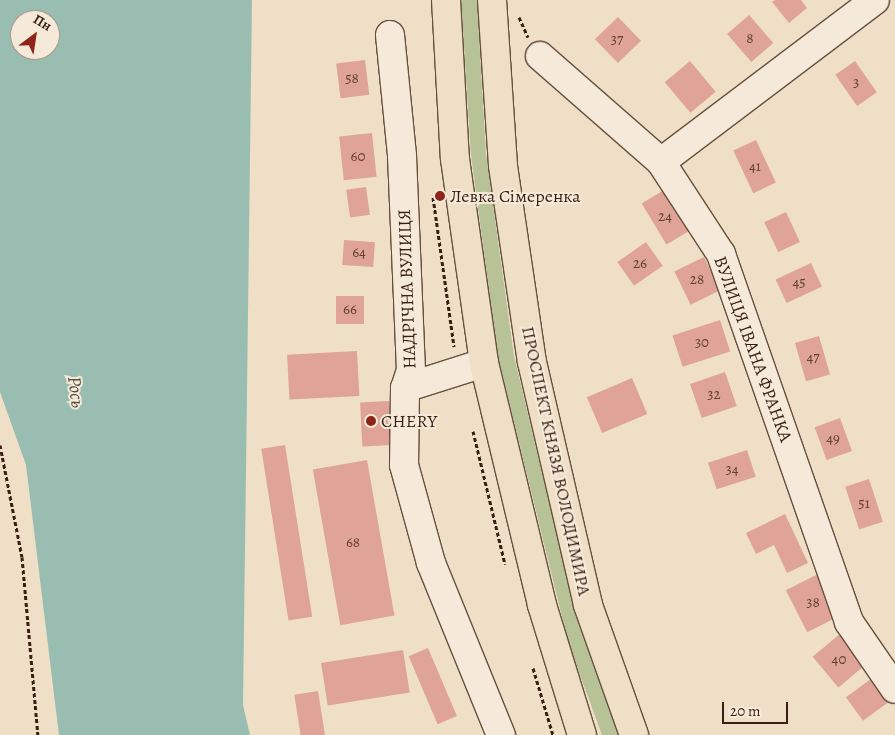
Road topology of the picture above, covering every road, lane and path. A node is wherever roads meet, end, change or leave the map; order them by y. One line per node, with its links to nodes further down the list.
1 (446, 0): 8 (main road)
2 (875, 0): 7 (street)
3 (505, 4): 4 (path); 15 (main road, ПРОСПЕКТ КНЯЗЯ ВОЛОДИМИРА)
4 (520, 33)
5 (390, 35): 9 (street, НАДРІЧНА ВУЛИЦЯ)
6 (540, 56): 7 (street, ВУЛИЦЯ ІВАНА ФРАНКА)
7 (661, 162): 11 (street, ВУЛИЦЯ ІВАНА ФРАНКА)
8 (484, 364): 9 (street); 14 (main road)
9 (405, 388): 13 (street, НАДРІЧНА ВУЛИЦЯ)
10 (0, 445): 12 (path)
11 (895, 689)
12 (38, 735)
13 (501, 735)
14 (582, 735)
15 (634, 735)

